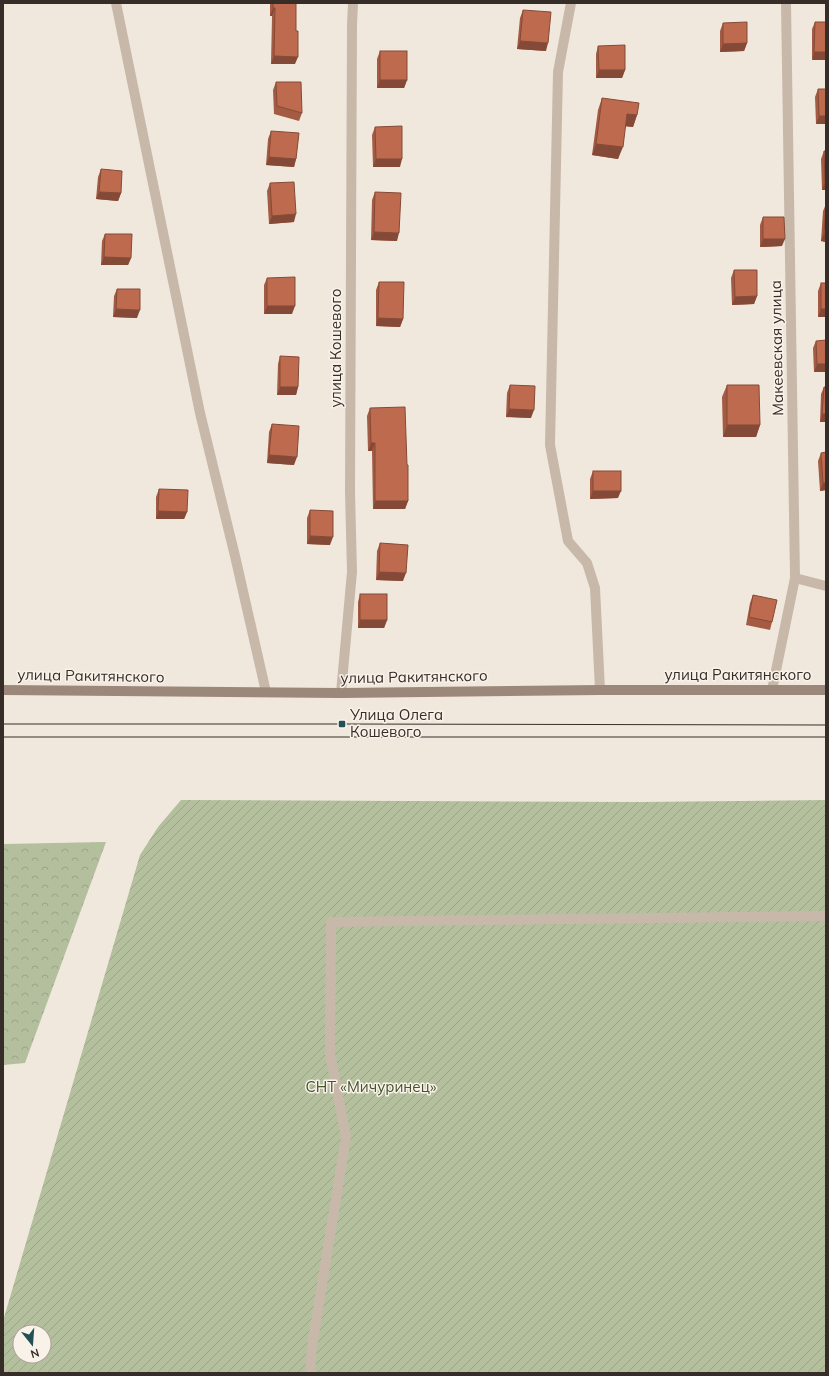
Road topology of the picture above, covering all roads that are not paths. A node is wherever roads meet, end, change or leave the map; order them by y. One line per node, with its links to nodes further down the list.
1 (116, 3): 11 (street)
2 (353, 3): 12 (street, улица Кошевого)
3 (571, 3): 8 (street)
4 (786, 3): 5 (street, Макеевская улица)
5 (795, 578): 6 (street); 9 (street, Макеевская улица)
6 (826, 586)
7 (3, 690): 11 (main road, улица Ракитянского)
8 (600, 690): 9 (main road, улица Ракитянского); 12 (main road, улица Ракитянского)
9 (772, 690): 10 (main road, улица Ракитянского)
10 (826, 690)
11 (266, 692): 12 (main road, улица Ракитянского)
12 (341, 693)
13 (826, 916): 14 (street)
14 (310, 1373)

